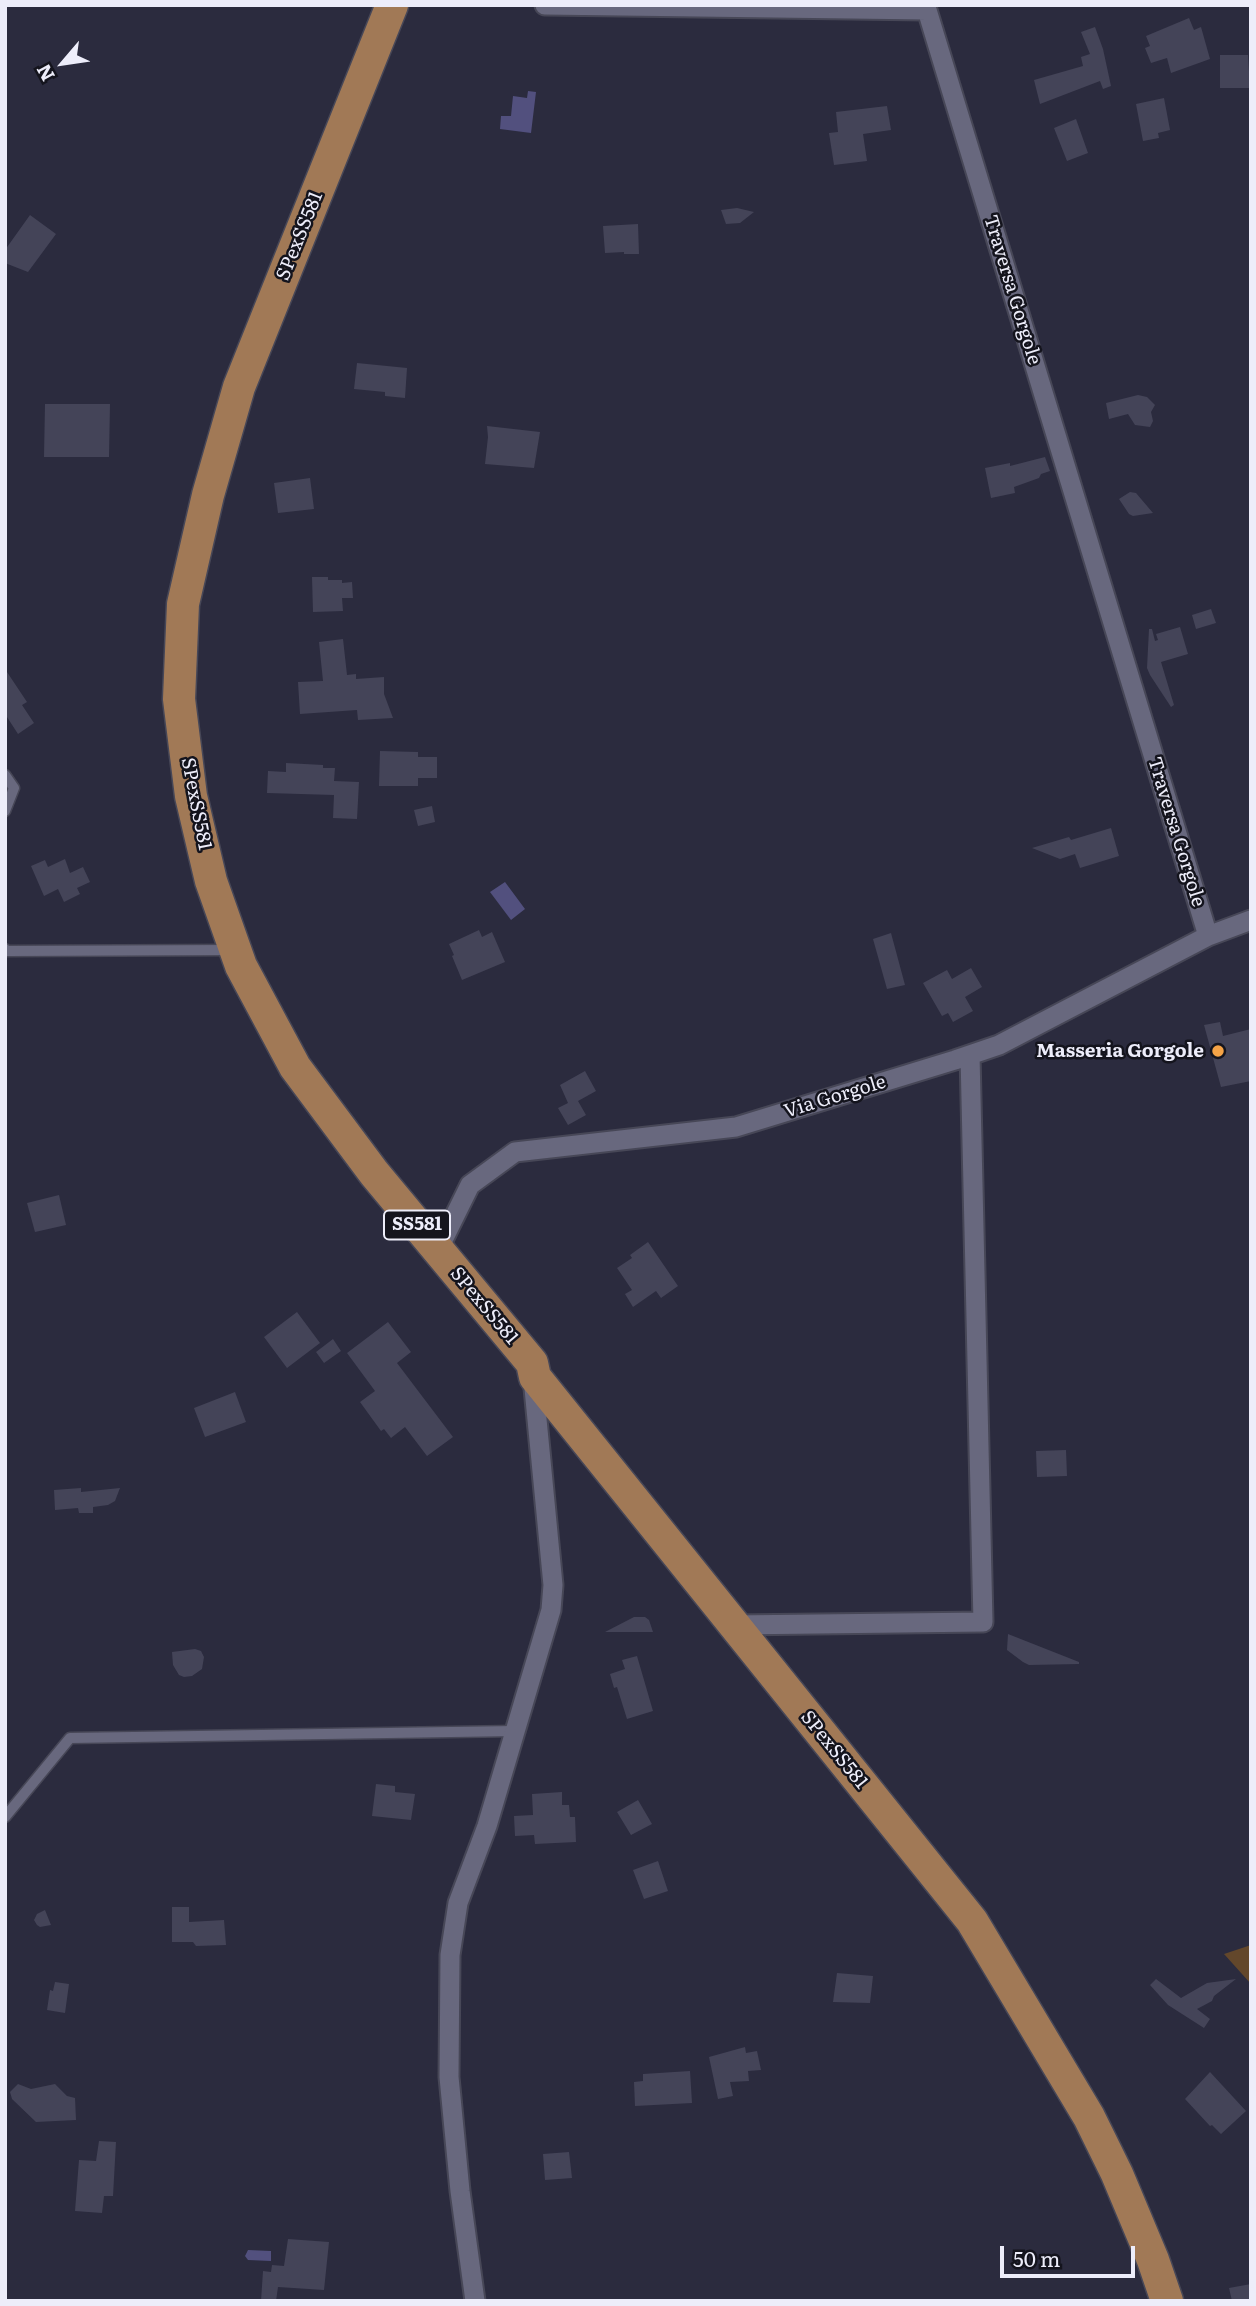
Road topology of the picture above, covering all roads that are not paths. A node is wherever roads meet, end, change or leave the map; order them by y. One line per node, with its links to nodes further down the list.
1 (392, 5): 8 (main road, SPexSS581 / SS581)
2 (545, 5): 6 (street, Traversa Gorgole)
3 (5, 775): 4 (lane)
4 (5, 811)
5 (1251, 920): 6 (street, Via Gorgole)
6 (1208, 936): 9 (street, Via Gorgole)
7 (5, 948): 8 (lane)
8 (236, 950): 10 (main road, SPexSS581 / SS581)
9 (970, 1055): 10 (street, Via Gorgole); 12 (street)
10 (438, 1250): 11 (main road, SPexSS581 / SS581)
11 (532, 1363): 12 (main road, SPexSS581 / SS581); 13 (street)
12 (734, 1625): 16 (main road, SPexSS581 / SS581)
13 (515, 1731): 14 (lane); 15 (street)
14 (5, 1817)
15 (475, 2301)
16 (1167, 2301)

